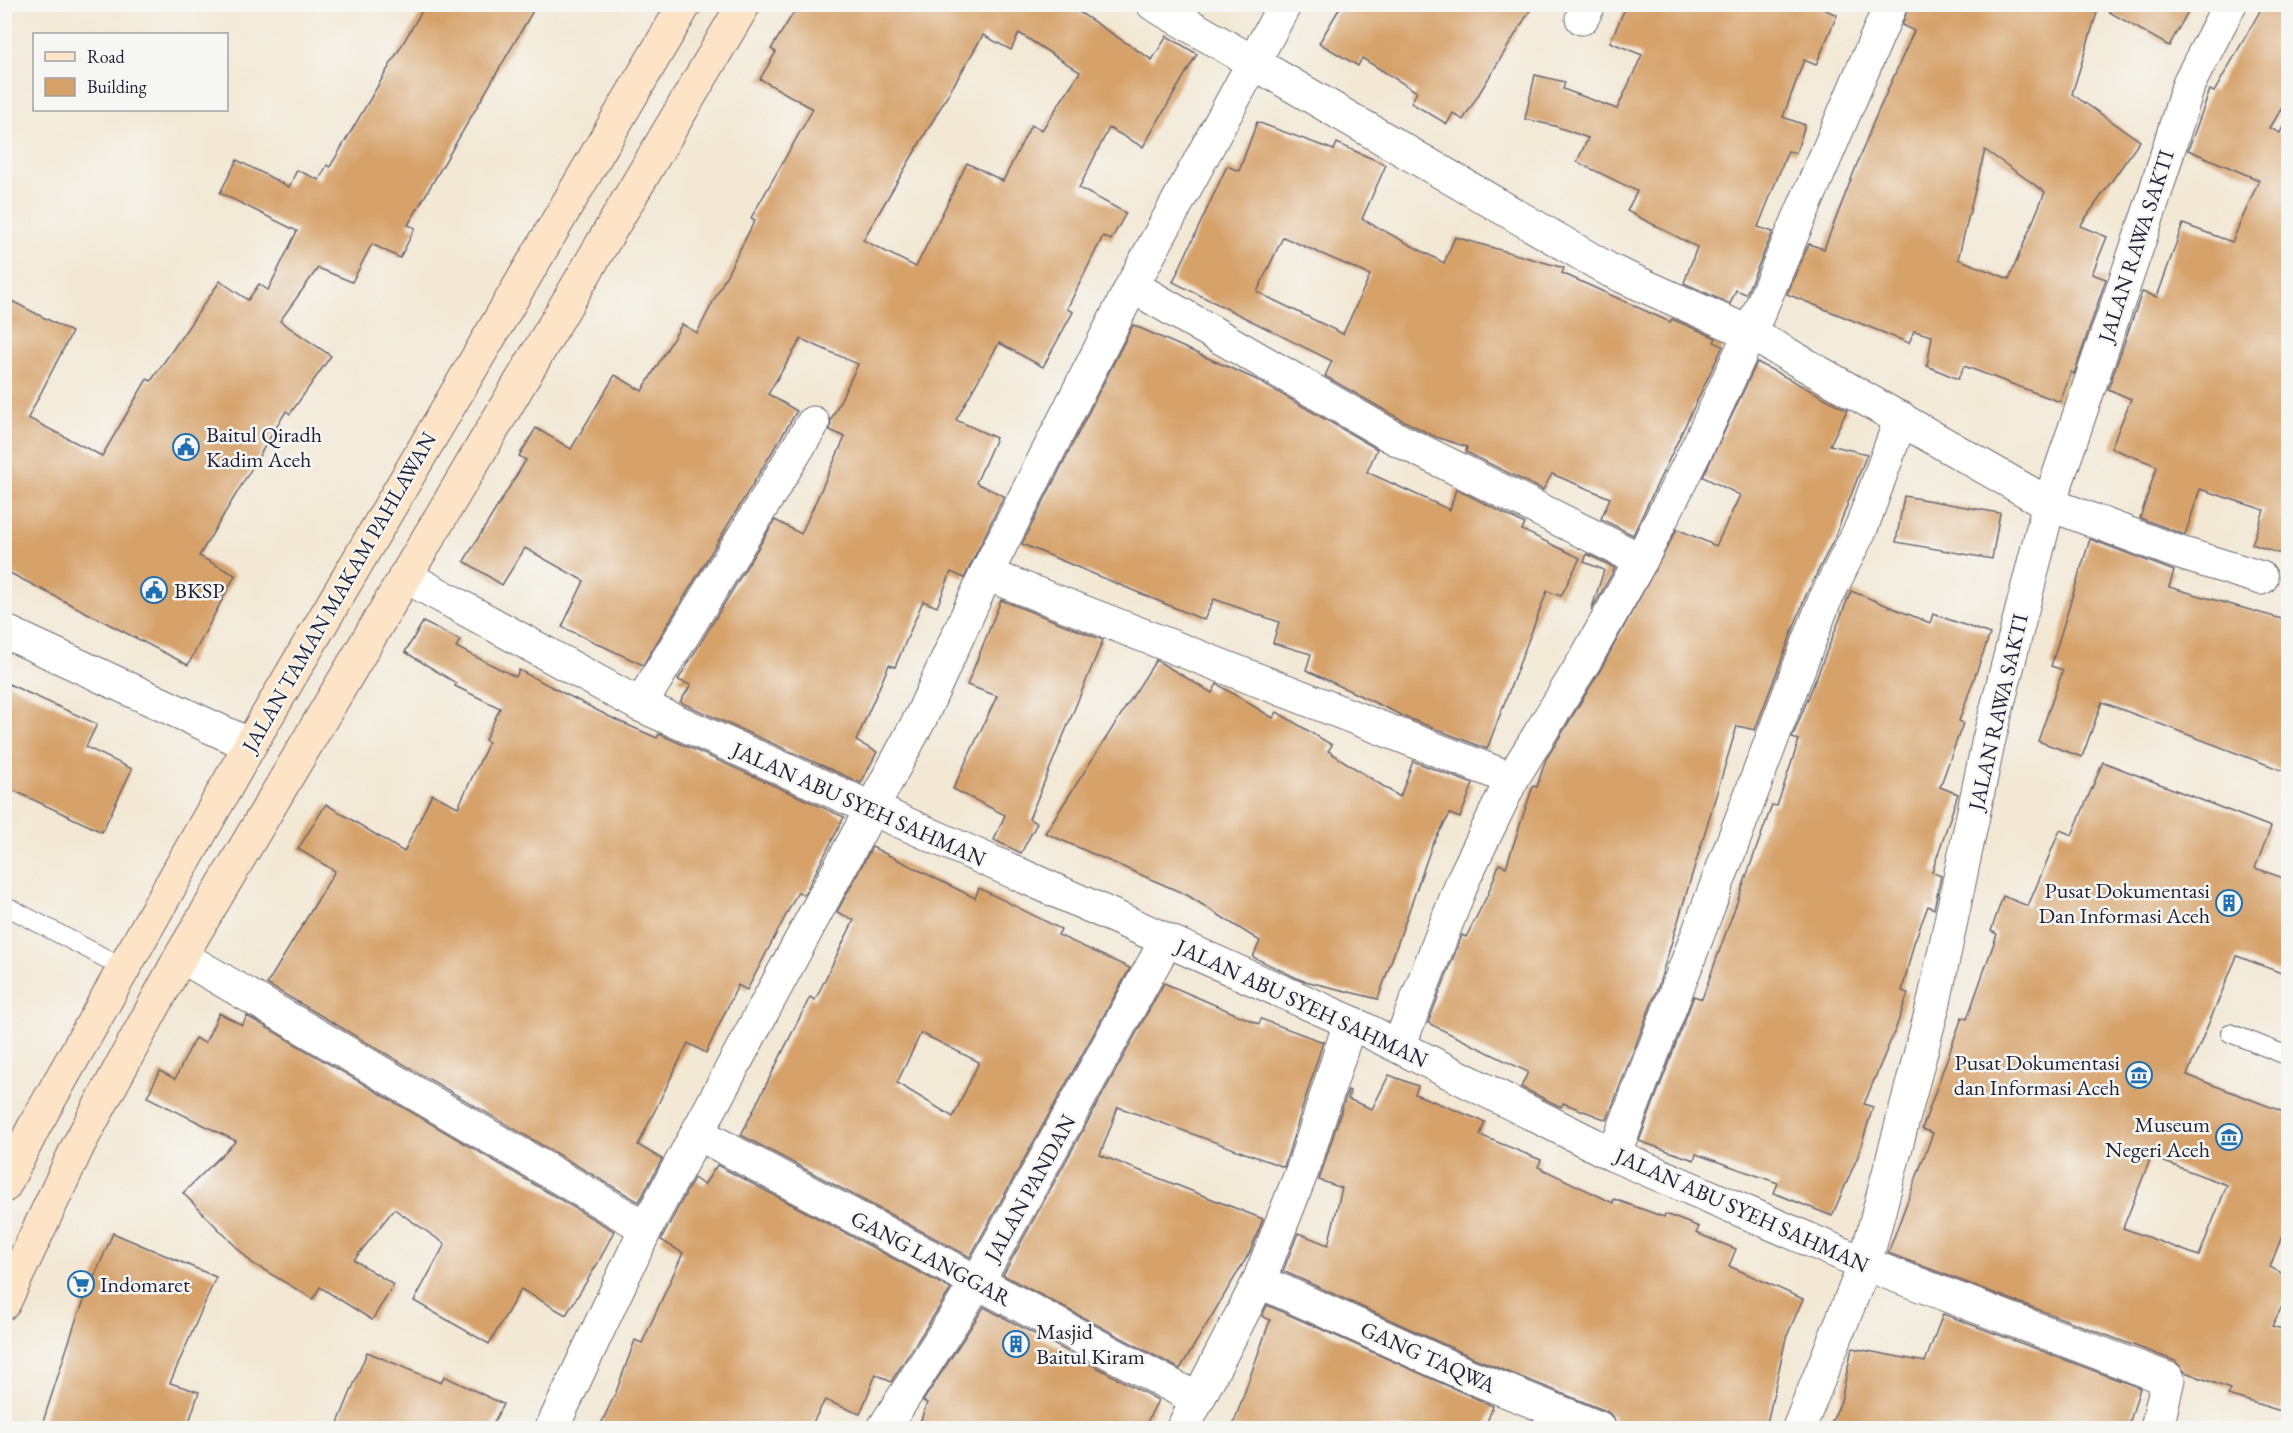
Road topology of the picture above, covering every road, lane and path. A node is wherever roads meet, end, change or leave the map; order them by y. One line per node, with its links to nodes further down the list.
1 (685, 4): 19 (street, JALAN TAMAN MAKAM PAHLAWAN)
2 (744, 4): 15 (street)
3 (1153, 4): 7 (street)
4 (1285, 4): 7 (street)
5 (1891, 4): 9 (street)
6 (2230, 4): 12 (street, JALAN RAWA SAKTI)
7 (1252, 63): 8 (street); 9 (street)
8 (1132, 286): 13 (street); 14 (street)
9 (1750, 333): 10 (street); 13 (street)
10 (1901, 418): 12 (street); 31 (street)
11 (813, 423): 18 (street)
12 (2049, 504): 16 (street); 34 (street, JALAN RAWA SAKTI)
13 (1641, 560): 20 (street)
14 (986, 574): 20 (street); 21 (street)
15 (405, 576): 18 (street, JALAN ABU SYEH SAHMAN); 24 (street)
16 (2261, 578)
17 (4, 631): 19 (street)
18 (640, 705): 21 (street, JALAN ABU SYEH SAHMAN)
19 (250, 745): 25 (street, JALAN TAMAN MAKAM PAHLAWAN)
20 (1512, 779): 28 (street)
21 (871, 810): 23 (street, JALAN ABU SYEH SAHMAN); 30 (street)
22 (4, 905): 25 (lane)
23 (1166, 941): 26 (street, JALAN ABU SYEH SAHMAN); 36 (street, JALAN PANDAN)
24 (181, 956): 33 (street); 37 (street)
25 (124, 968): 32 (street, JALAN TAMAN MAKAM PAHLAWAN)
26 (1350, 1022): 28 (street, JALAN ABU SYEH SAHMAN); 35 (street)
27 (2230, 1033): 29 (lane)
28 (1399, 1046): 31 (street, JALAN ABU SYEH SAHMAN)
29 (2289, 1056)
30 (697, 1133): 33 (street); 36 (street, GANG LANGGAR)
31 (1614, 1155): 34 (street, JALAN ABU SYEH SAHMAN)
32 (4, 1186)
33 (646, 1228): 39 (street)
34 (1865, 1264): 43 (street, JALAN RAWA SAKTI); 44 (street, JALAN ABU SYEH SAHMAN)
35 (1259, 1281): 38 (street); 42 (street, GANG TAQWA)
36 (977, 1283): 38 (street, GANG LANGGAR); 40 (street, JALAN PANDAN)
37 (4, 1304)
38 (1197, 1399): 41 (street)
39 (552, 1428)
40 (884, 1428)
41 (1183, 1428)
42 (1599, 1428)
43 (1799, 1428)
44 (2157, 1428)

